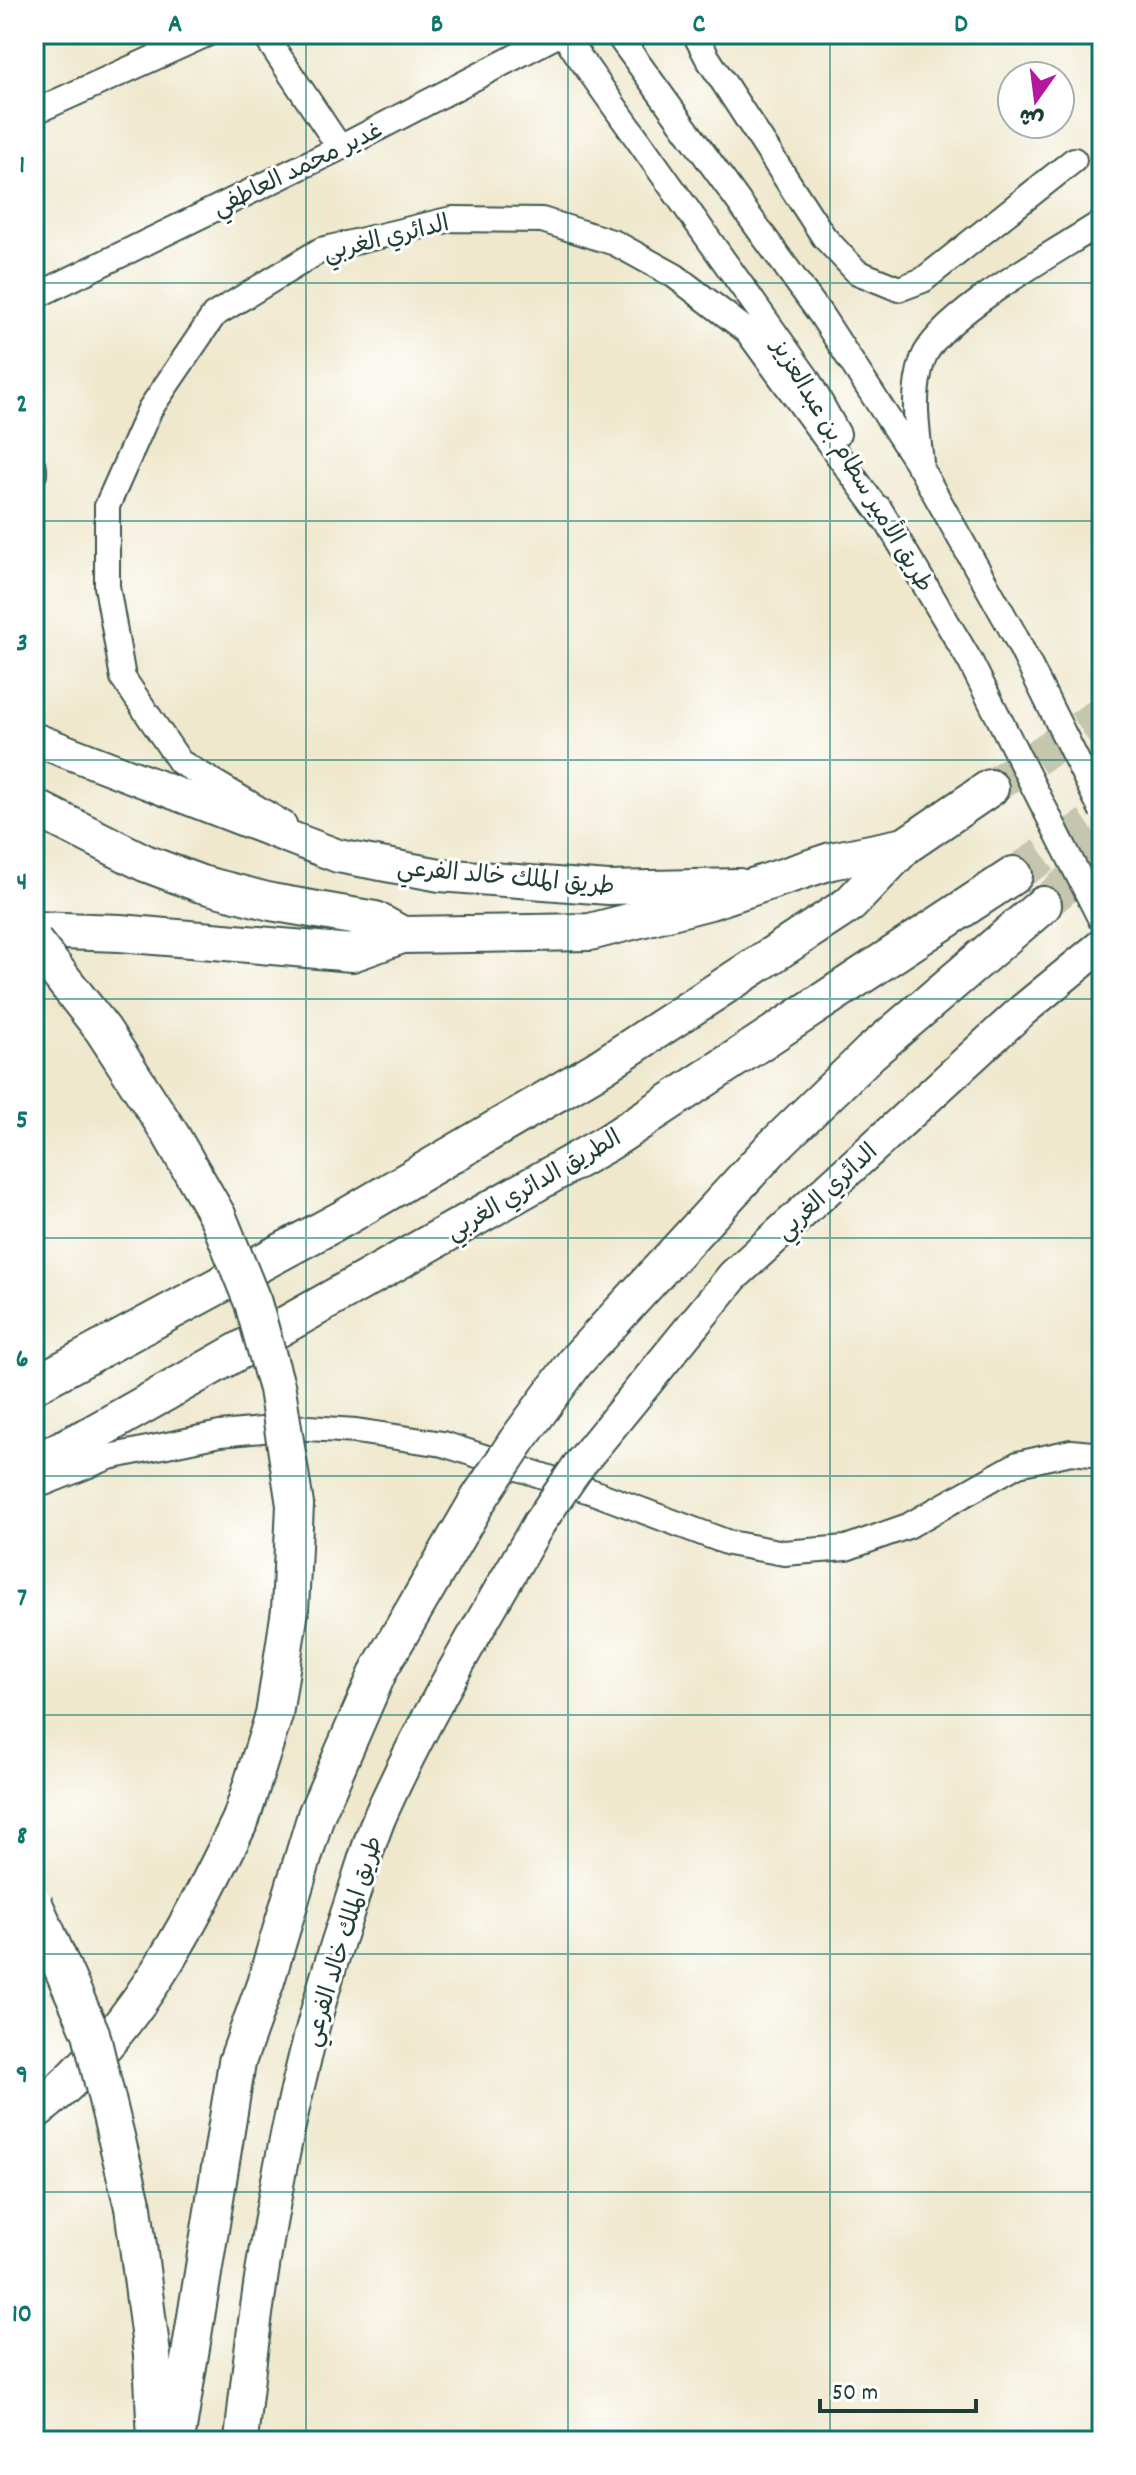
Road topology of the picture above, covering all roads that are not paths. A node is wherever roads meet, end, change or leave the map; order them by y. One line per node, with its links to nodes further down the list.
1 (207, 34): 6 (street)
2 (264, 34): 7 (street)
3 (561, 34): 7 (street, غدير محمد العاطفي); 12 (street, طريق الأمير سطام بن عبدالعزيز)
4 (617, 34): 11 (street, طريق الأمير سطام بن عبدالعزيز)
5 (695, 34): 8 (street)
6 (34, 112)
7 (340, 148): 10 (street, غدير محمد العاطفي)
8 (1074, 160)
9 (1102, 222): 11 (street)
10 (34, 297)
11 (921, 469): 16 (street, طريق الأمير سطام بن عبدالعزيز, bridge)
12 (886, 521): 18 (street, الدائري الغربي); 22 (street, طريق الأمير سطام بن عبدالعزيز, bridge)
13 (34, 739): 18 (main road, طريق الملك خالد الفرعي)
14 (990, 788): 17 (highway)
15 (34, 807): 24 (highway)
16 (1102, 811)
17 (905, 846): 20 (highway); 27 (highway)
18 (338, 856): 20 (main road, طريق الملك خالد الفرعي)
19 (1014, 875): 29 (highway, الطريق الدائري الغربي)
20 (760, 885): 24 (highway)
21 (1043, 905): 35 (highway, bridge)
22 (1102, 922)
23 (34, 930): 24 (highway)
24 (402, 935)
25 (34, 942): 33 (highway, bridge)
26 (1102, 945): 31 (main road, الدائري الغربي, bridge)
27 (34, 1385)
28 (1102, 1455): 30 (street)
29 (34, 1463)
30 (34, 1487)
31 (539, 1523): 36 (main road, طريق الملك خالد الفرعي)
32 (34, 1904): 34 (highway, bridge)
33 (34, 2112)
34 (156, 2441)
35 (176, 2441)
36 (241, 2441)

